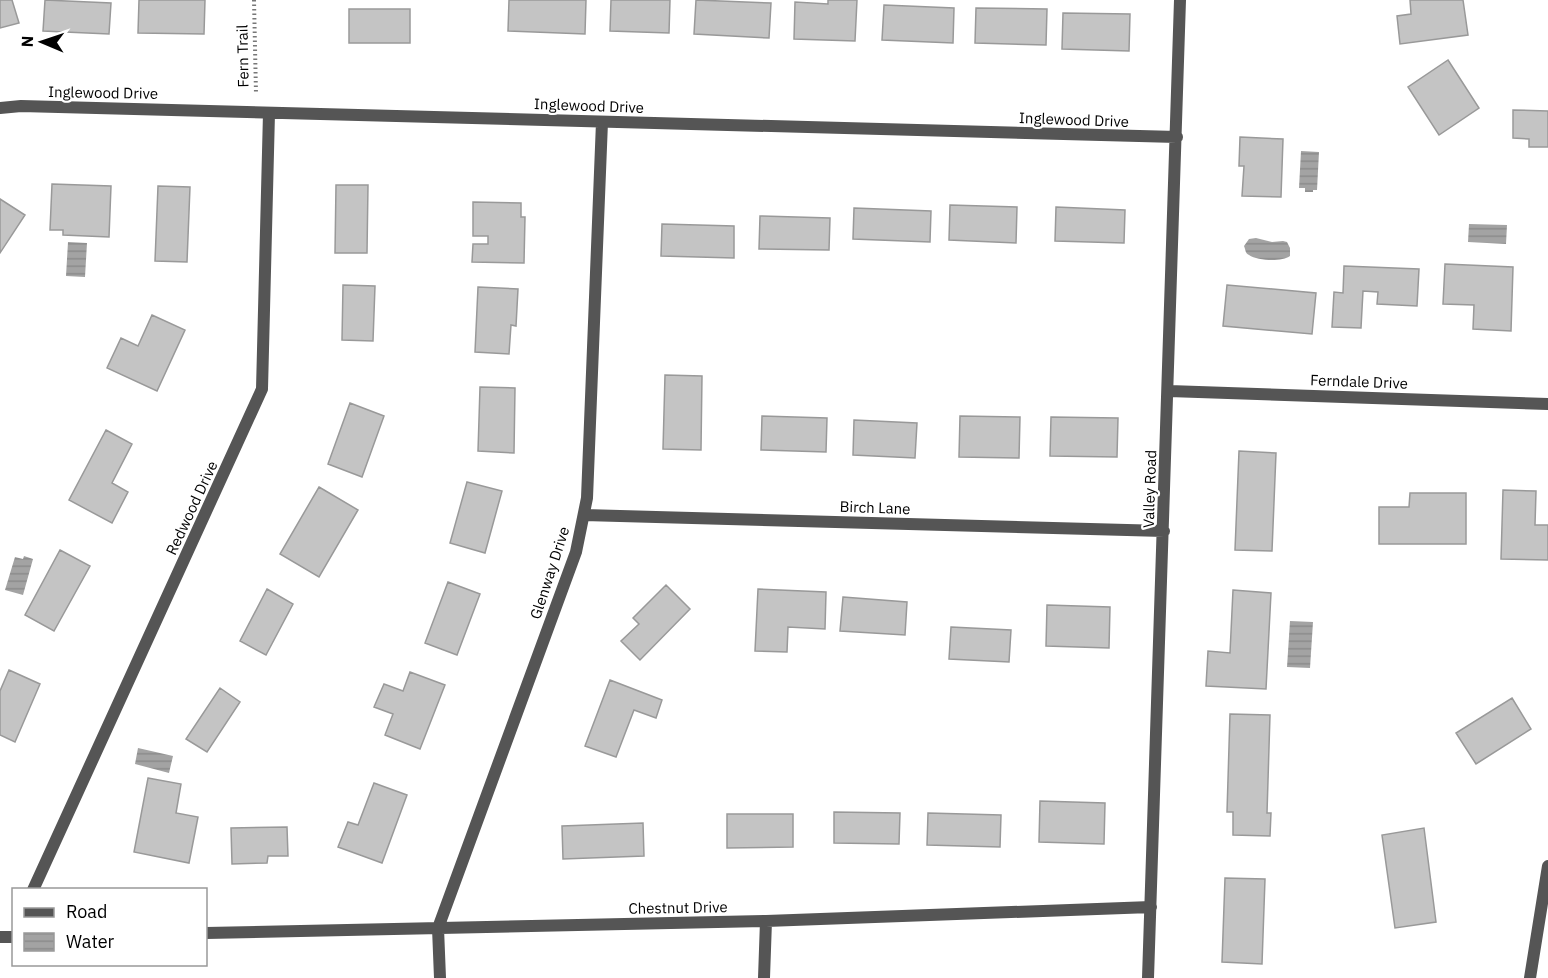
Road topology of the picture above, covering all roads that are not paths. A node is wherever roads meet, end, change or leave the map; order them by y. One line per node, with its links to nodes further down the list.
1 (1180, 0): 5 (street, Valley Road)
2 (0, 108): 3 (street, Inglewood Drive)
3 (262, 113): 4 (street, Inglewood Drive); 11 (street, Redwood Drive)
4 (602, 122): 5 (street, Inglewood Drive); 8 (street, Glenway Drive)
5 (1177, 137): 6 (street, Valley Road)
6 (1168, 391): 7 (street, Ferndale Drive); 9 (street, Valley Road)
7 (1548, 404)
8 (584, 515): 9 (street, Birch Lane); 14 (street, Glenway Drive)
9 (1164, 531): 12 (street, Valley Road)
10 (1548, 866): 19 (street)
11 (34, 888)
12 (1151, 907): 13 (street, Chestnut Drive); 18 (street, Valley Road)
13 (766, 921): 14 (street, Chestnut Drive); 17 (street)
14 (438, 928): 15 (street, Chestnut Drive); 16 (street, Glenway Drive)
15 (207, 933)
16 (440, 978)
17 (764, 978)
18 (1149, 978)
19 (1530, 978)

